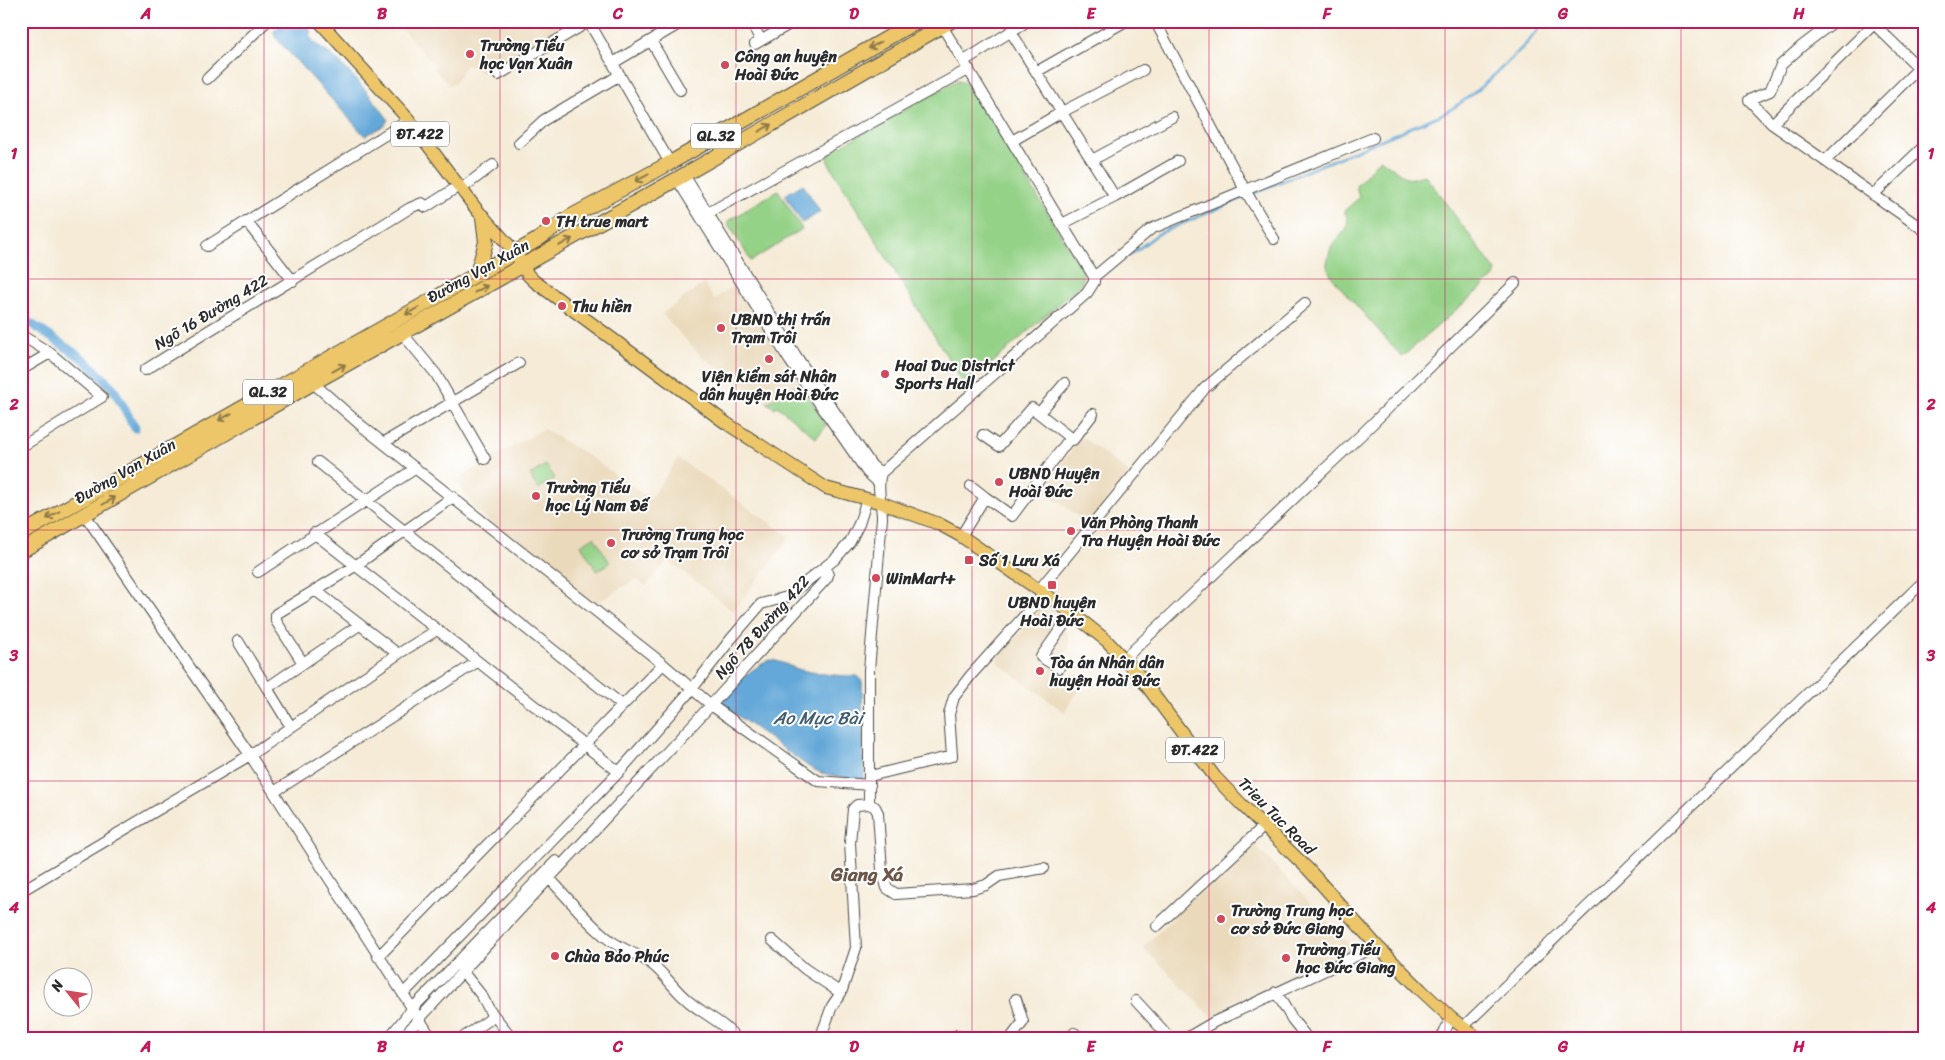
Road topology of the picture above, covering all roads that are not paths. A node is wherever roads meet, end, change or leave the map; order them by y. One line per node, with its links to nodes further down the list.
1 (267, 21): 24 (street)
2 (319, 21): 30 (main road, ĐT.422)
3 (684, 21): 16 (street)
4 (750, 21): 5 (street)
5 (795, 21)
6 (917, 21): 14 (highway, Đường Vạn Xuân / QL.32)
7 (1126, 21): 21 (street)
8 (1155, 21): 43 (street)
9 (1835, 21): 31 (street)
10 (590, 22): 17 (street); 22 (street)
11 (1026, 22): 15 (street)
12 (1875, 23): 20 (street); 31 (street)
13 (946, 24): 18 (street); 27 (highway, Đường Vạn Xuân / QL.32)
14 (896, 26): 25 (highway, Đường Vạn Xuân / QL.32, one-way to 25)
15 (1011, 32): 18 (street); 21 (street)
16 (651, 41): 17 (street); 26 (street)
17 (613, 63): 23 (street)
18 (966, 65): 33 (street); 46 (street)
19 (1143, 70): 28 (street)
20 (1921, 70): 37 (street)
21 (1036, 72): 28 (street)
22 (498, 75)
23 (620, 75): 34 (street); 39 (street)
24 (207, 79)
25 (800, 87): 27 (highway); 39 (highway, Đường Vạn Xuân / QL.32)
26 (680, 90)
27 (810, 102): 41 (highway, Đường Vạn Xuân / QL.32, one-way to 27)
28 (1062, 112): 33 (street); 36 (street)
29 (1172, 117): 36 (street)
30 (409, 120): 42 (main road, ĐT.422); 48 (street)
31 (1772, 124): 37 (street)
32 (1373, 138): 43 (street)
33 (1012, 141): 49 (street)
34 (519, 143)
35 (1924, 146): 44 (street)
36 (1092, 160): 45 (street)
37 (1825, 161): 44 (street)
38 (1178, 162): 45 (street)
39 (670, 163): 53 (highway, Đường Vạn Xuân / QL.32, one-way to 53)
40 (493, 165): 42 (street)
41 (681, 177): 46 (street); 54 (highway, Đường Vạn Xuân / QL.32, one-way to 41); 80 (street)
42 (460, 188): 47 (main road, ĐT.422); 57 (street, Ngõ 16 Đường 422)
43 (1245, 190): 51 (street); 56 (street)
44 (1873, 195): 50 (street)
45 (1116, 197): 49 (street)
46 (708, 213): 80 (street)
47 (483, 217): 53 (main road, ĐT.422); 55 (highway)
48 (246, 221): 52 (street); 57 (street, Ngõ 16 Đường 422)
49 (1062, 224): 56 (street)
50 (1924, 230)
51 (1274, 239)
52 (207, 246)
53 (515, 252): 54 (main road, ĐT.422); 55 (highway, Đường Vạn Xuân / QL.32)
54 (523, 266): 60 (highway, Đường Vạn Xuân / QL.32, one-way to 54); 84 (main road, ĐT.422)
55 (477, 274): 73 (highway, Đường Vạn Xuân / QL.32, one-way to 73)
56 (1094, 277): 80 (street)
57 (293, 281): 65 (street, Ngõ 16 Đường 422)
58 (1515, 282): 106 (street)
59 (1305, 303): 98 (street)
60 (402, 332): 66 (highway, Đường Vạn Xuân / QL.32, one-way to 60); 68 (street)
61 (21, 335): 62 (street)
62 (50, 353): 64 (street); 75 (street)
63 (519, 363): 68 (street)
64 (21, 370)
65 (145, 370)
66 (313, 383): 74 (street); 76 (highway, Đường Vạn Xuân / QL.32)
67 (1065, 383): 69 (street)
68 (452, 401): 74 (street); 77 (street)
69 (1039, 414): 71 (street); 72 (street)
70 (1093, 414): 72 (street)
71 (983, 435)
72 (1070, 438): 83 (street)
73 (184, 440): 76 (highway); 89 (highway, Đường Vạn Xuân / QL.32, one-way to 89)
74 (383, 442): 79 (street)
75 (21, 447)
76 (191, 454): 87 (highway, Đường Vạn Xuân / QL.32, one-way to 76)
77 (486, 459)
78 (318, 462): 85 (street)
79 (416, 468): 82 (street); 85 (street)
80 (879, 477): 86 (street)
81 (971, 486): 83 (street)
82 (453, 497): 88 (street); 109 (street)
83 (985, 497): 91 (street)
84 (867, 499): 86 (main road, ĐT.422); 94 (street)
85 (365, 500): 88 (street); 90 (street)
86 (882, 503): 91 (main road, Trieu Tuc Road / ĐT.422); 119 (street)
87 (85, 515): 92 (highway, Đường Vạn Xuân / QL.32); 117 (street)
88 (404, 531): 93 (street); 113 (street)
89 (21, 534)
90 (314, 534): 93 (street); 95 (street)
91 (961, 536): 98 (main road, Trieu Tuc Road / ĐT.422)
92 (21, 551)
93 (355, 566): 97 (street); 103 (street)
94 (825, 567): 99 (street); 100 (street, Ngõ 78 Đường 422)
95 (258, 572)
96 (1924, 581): 141 (street)
97 (315, 590): 102 (street); 108 (street)
98 (1041, 592): 101 (main road, Trieu Tuc Road / ĐT.422); 119 (street)
99 (787, 597): 100 (street); 112 (street)
100 (800, 608): 114 (street, Ngõ 78 Đường 422)
101 (1072, 613): 106 (main road, Trieu Tuc Road / ĐT.422); 110 (street)
102 (360, 625): 105 (street); 108 (street)
103 (437, 630): 105 (street); 107 (street)
104 (238, 641): 111 (street)
105 (398, 654): 115 (street)
106 (1124, 660): 122 (main road, Trieu Tuc Road / ĐT.422)
107 (478, 662): 116 (street); 120 (street)
108 (303, 663): 111 (street)
109 (663, 664): 112 (street); 113 (street)
110 (1059, 668)
111 (267, 688): 115 (street)
112 (692, 690): 114 (street); 118 (street)
113 (622, 705): 116 (street)
114 (711, 706): 119 (street); 125 (street, Ngõ 78 Đường 422)
115 (291, 727): 117 (street)
116 (584, 744): 118 (street); 130 (street)
117 (250, 755): 120 (street); 126 (street)
118 (619, 772): 133 (street)
119 (870, 781): 121 (street)
120 (274, 792): 130 (street)
121 (869, 804): 124 (street); 134 (street)
122 (1263, 827): 127 (street); 129 (main road, Trieu Tuc Road / ĐT.422)
123 (556, 861): 137 (street)
124 (1044, 868)
125 (549, 878): 131 (street, Ngõ 78 Đường 422); 147 (street)
126 (21, 891)
127 (1157, 926)
128 (772, 940): 134 (street)
129 (1378, 946): 132 (street); 140 (main road, Trieu Tuc Road / ĐT.422)
130 (378, 957): 133 (street)
131 (462, 971): 138 (street); 139 (street, Ngõ 78 Đường 422)
132 (1276, 992): 151 (street); 152 (street)
133 (404, 993): 137 (street)
134 (841, 993): 148 (street)
135 (1016, 1000): 149 (street)
136 (1136, 1001): 150 (street)
137 (413, 1008): 139 (street); 142 (street)
138 (491, 1012): 145 (street); 146 (street)
139 (418, 1018): 143 (street, Ngõ 78 Đường 422); 144 (street)
140 (1451, 1018): 141 (main road, Trieu Tuc Road / ĐT.422); 153 (street)
141 (1463, 1027): 154 (main road, Trieu Tuc Road / ĐT.422)
142 (388, 1039)
143 (401, 1039)
144 (432, 1039)
145 (461, 1039)
146 (512, 1039)
147 (737, 1039)
148 (820, 1039)
149 (1010, 1039)
150 (1171, 1039)
151 (1185, 1039)
152 (1308, 1039)
153 (1441, 1039)
154 (1479, 1039)

